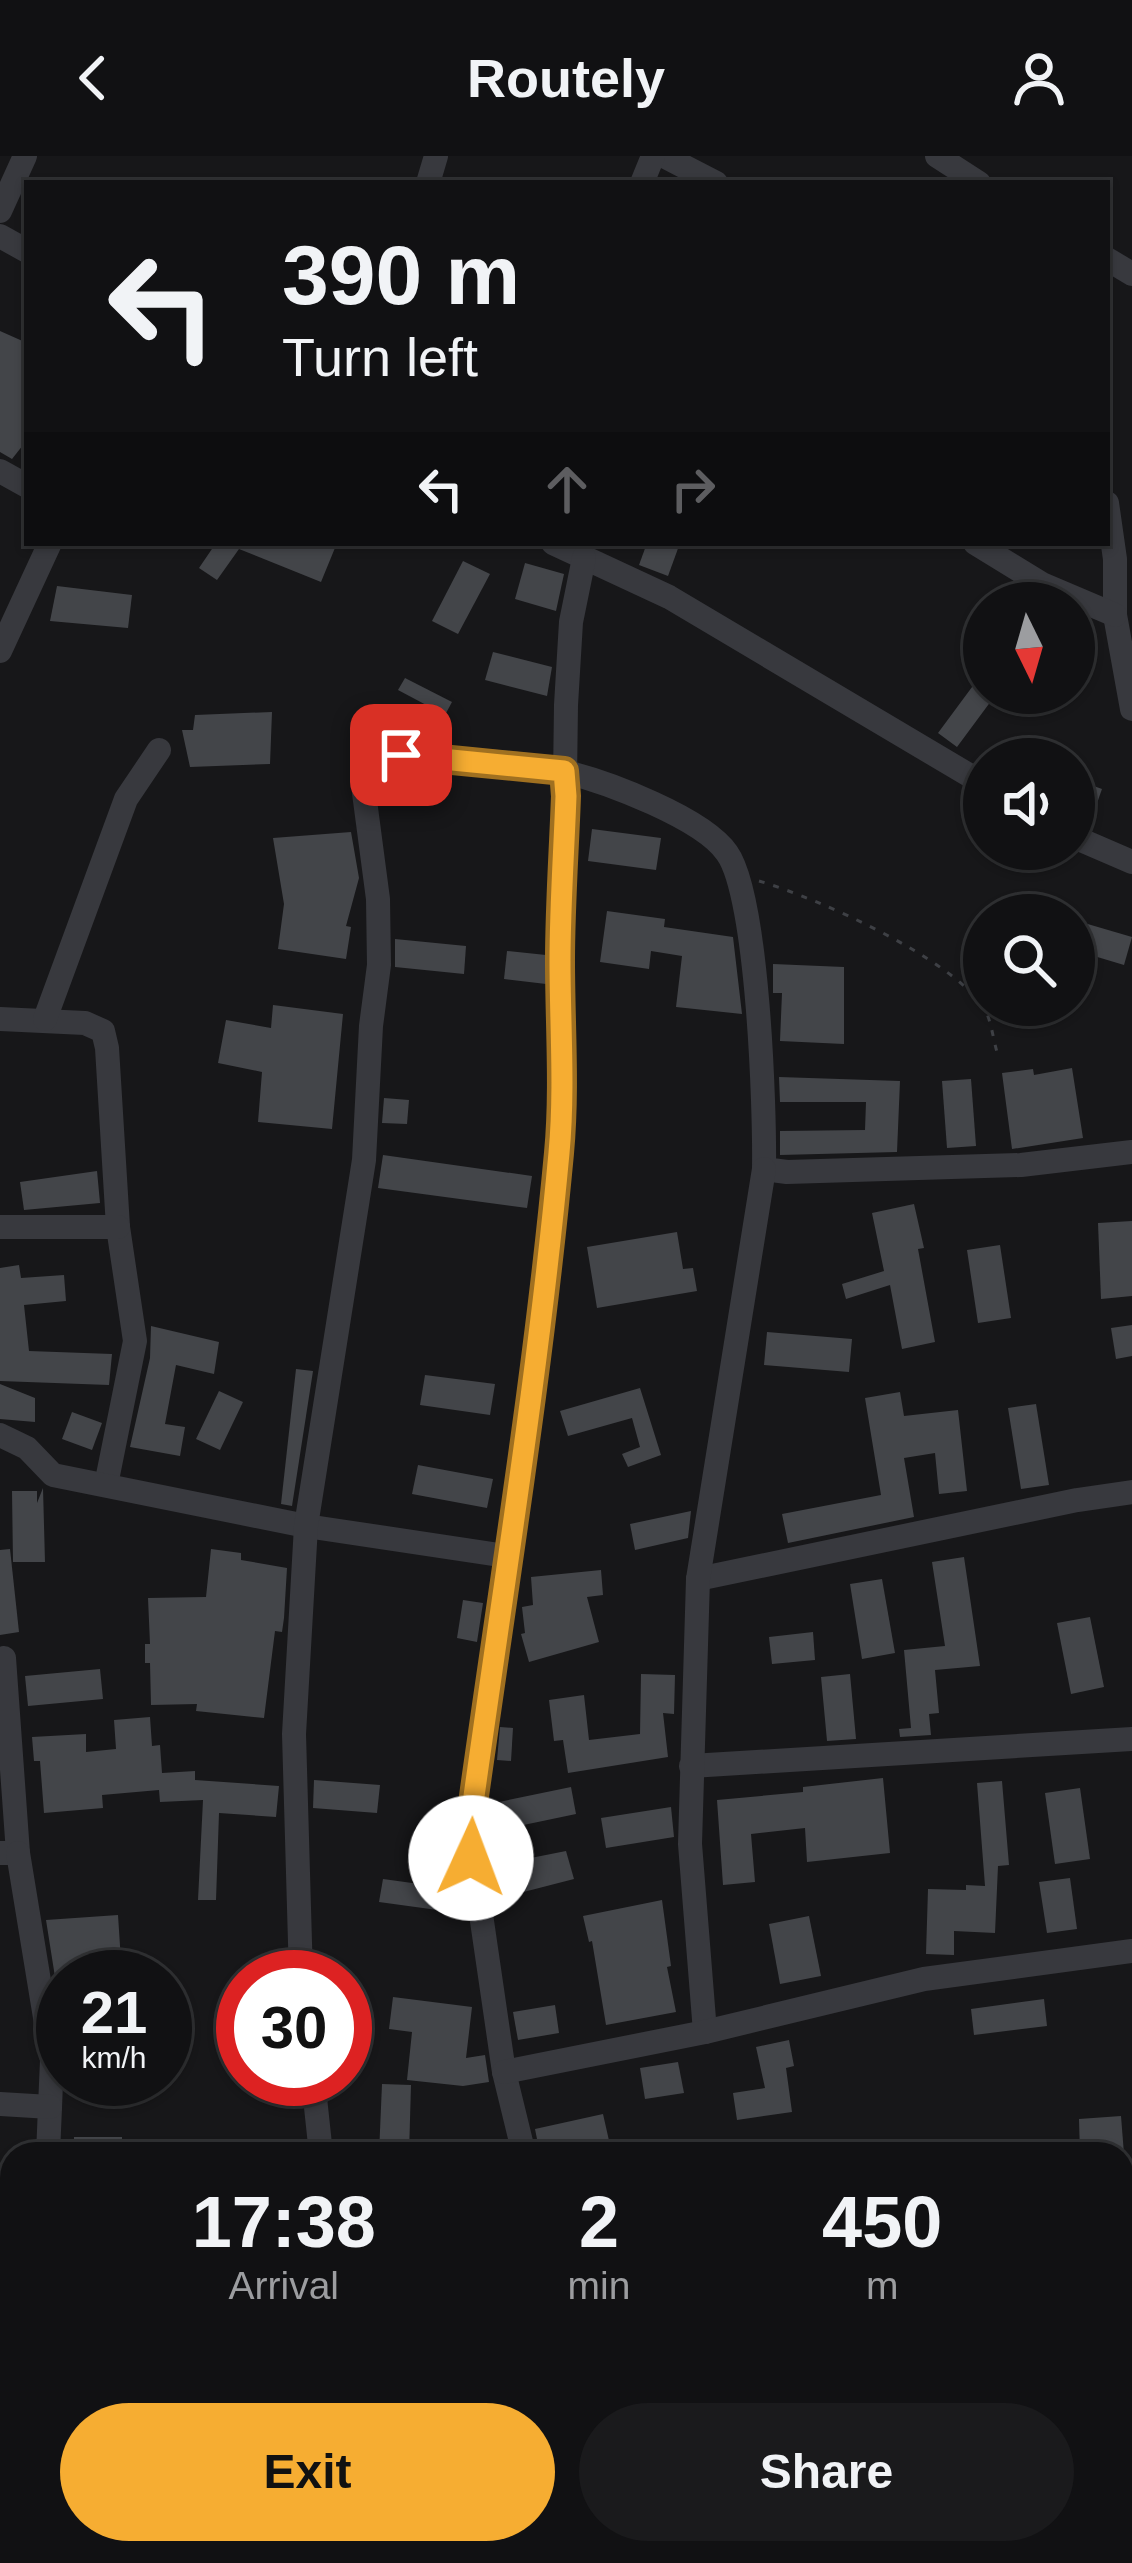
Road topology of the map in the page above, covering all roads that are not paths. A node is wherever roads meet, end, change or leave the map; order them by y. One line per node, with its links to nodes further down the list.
1 (25, 156): 6 (street)
2 (664, 156): 4 (street)
3 (937, 156): 5 (street)
4 (710, 180)
5 (974, 180)
6 (0, 211)
7 (1110, 527): 12 (street)
8 (49, 546): 13 (street)
9 (560, 546): 11 (street)
10 (980, 546): 12 (street)
11 (584, 557): 16 (street); 17 (street)
12 (1115, 615): 14 (street)
13 (0, 651)
14 (1132, 709)
15 (159, 750): 21 (street)
16 (564, 771): 23 (street); 29 (street); 30 (street)
17 (963, 772)
18 (1095, 846): 19 (street)
19 (1132, 862)
20 (0, 1019): 21 (street)
21 (44, 1019): 24 (street)
22 (1132, 1152): 23 (street)
23 (764, 1169): 31 (street)
24 (118, 1226): 25 (street); 27 (street)
25 (0, 1227)
26 (0, 1435): 27 (street)
27 (106, 1485): 29 (street)
28 (1132, 1492): 31 (street)
29 (306, 1526): 30 (street); 36 (street)
30 (506, 1556): 39 (street)
31 (698, 1579): 34 (street)
32 (4, 1658): 35 (street)
33 (1132, 1739): 34 (street)
34 (691, 1766): 38 (street)
35 (9, 1853): 42 (street)
36 (300, 1950)
37 (1132, 1951): 38 (street)
38 (705, 2032): 39 (street)
39 (504, 2072): 45 (street)
40 (0, 2104): 42 (street)
41 (317, 2106): 44 (street)
42 (50, 2108): 43 (street)
43 (49, 2142)
44 (320, 2142)
45 (521, 2142)

